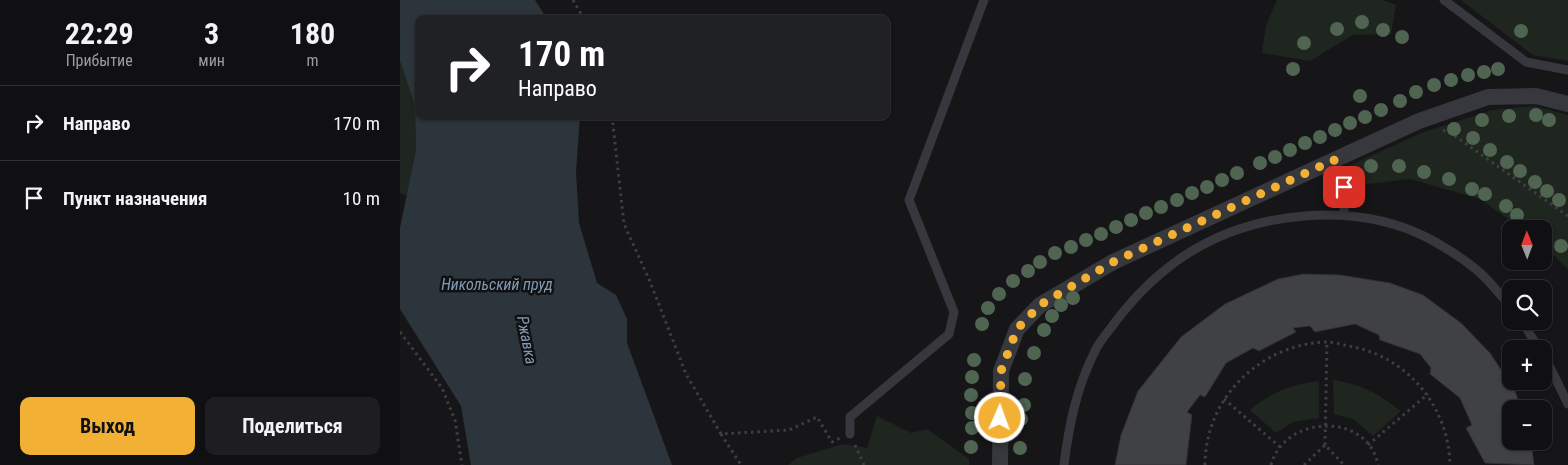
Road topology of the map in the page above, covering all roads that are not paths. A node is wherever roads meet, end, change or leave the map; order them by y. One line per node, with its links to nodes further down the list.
1 (984, 0): 10 (lane)
2 (1444, 0): 3 (lane)
3 (1568, 70)
4 (1568, 104): 5 (street)
5 (1334, 160): 6 (lane); 11 (street)
6 (1344, 215): 7 (lane); 12 (lane)
7 (1502, 297)
8 (1552, 372): 9 (lane)
9 (1568, 404)
10 (850, 434)
11 (1000, 465)
12 (1064, 465)

